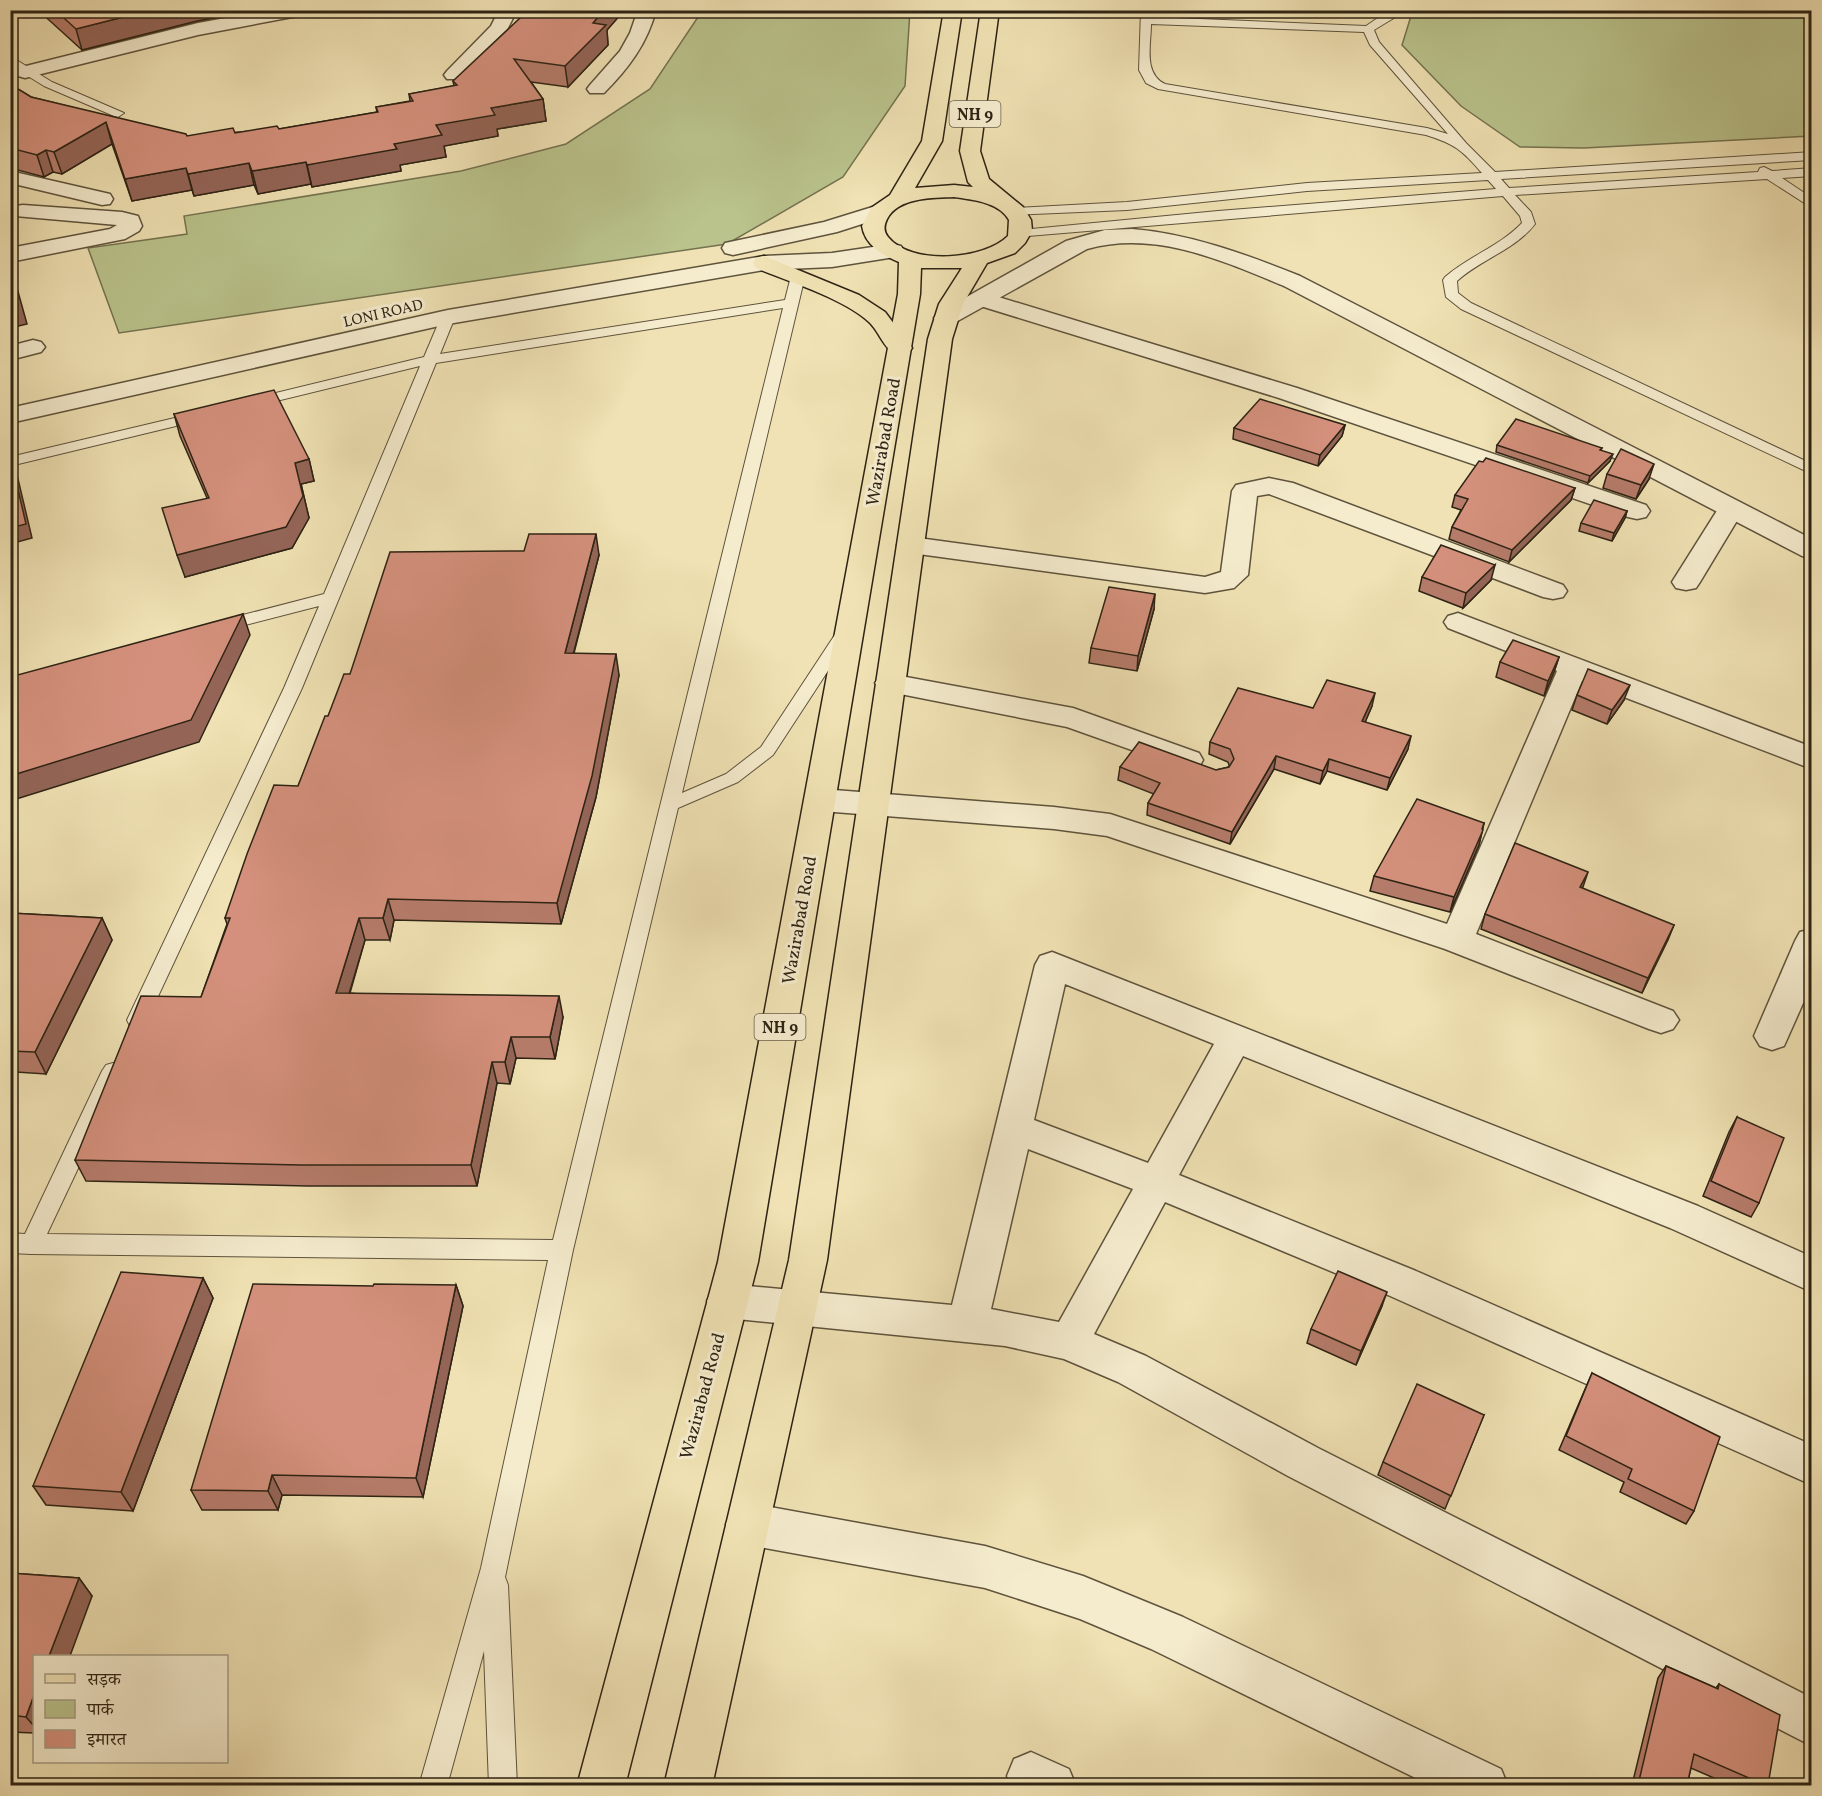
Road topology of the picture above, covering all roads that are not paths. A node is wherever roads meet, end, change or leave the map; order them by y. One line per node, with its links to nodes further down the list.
1 (303, 10): 10 (street)
2 (508, 10): 11 (street)
3 (647, 10): 12 (street)
4 (953, 10): 24 (main road, NH 9)
5 (990, 10): 25 (main road, NH 9)
6 (1402, 10): 8 (lane)
7 (1146, 15): 8 (lane); 14 (lane)
8 (1368, 29): 14 (lane)
9 (10, 59): 10 (lane)
10 (25, 72): 13 (lane)
11 (454, 75)
12 (597, 89)
13 (118, 113)
14 (1467, 148): 19 (lane)
15 (1812, 156): 16 (lane)
16 (1755, 160): 18 (lane); 19 (lane)
17 (1812, 172): 18 (lane)
18 (1768, 175): 21 (lane); 23 (lane)
19 (1491, 176): 21 (lane); 25 (lane)
20 (10, 177): 22 (street)
21 (1506, 192): 27 (lane); 45 (lane)
22 (102, 199)
23 (1812, 204)
24 (889, 205): 25 (main road); 28 (street); 29 (main road)
25 (1010, 208): 27 (main road)
26 (23, 211): 30 (street)
27 (1021, 234): 31 (main road)
28 (761, 254): 29 (street); 32 (main road); 35 (street, LONI ROAD); 39 (street, LONI ROAD)
29 (901, 254): 31 (main road); 37 (main road, Wazirabad Road / NH 9)
30 (10, 255)
31 (978, 260): 36 (main road)
32 (798, 276): 34 (lane); 37 (main road)
33 (982, 299): 36 (street); 46 (street); 47 (street)
34 (791, 303): 38 (lane); 61 (lane)
35 (448, 317): 38 (lane); 39 (street, LONI ROAD)
36 (946, 318): 48 (main road)
37 (900, 348): 53 (main road, Wazirabad Road / NH 9)
38 (429, 360): 41 (lane); 52 (lane)
39 (193, 364): 40 (street, LONI ROAD); 43 (street, LONI ROAD)
40 (10, 398)
41 (243, 405)
42 (220, 411): 44 (lane)
43 (10, 416)
44 (10, 462)
45 (1812, 470)
46 (1731, 509): 49 (street); 50 (street)
47 (1637, 511)
48 (910, 544): 51 (street); 57 (main road)
49 (1812, 550)
50 (1686, 582)
51 (1553, 591)
52 (332, 597): 55 (lane); 70 (lane)
53 (852, 621): 60 (main road, Wazirabad Road / NH 9); 61 (lane)
54 (1458, 622): 56 (street)
55 (206, 630)
56 (1574, 666): 58 (street); 63 (street)
57 (890, 683): 59 (street); 62 (main road)
58 (1812, 759)
59 (1215, 770)
60 (820, 800): 62 (street); 73 (main road, Wazirabad Road / NH 9)
61 (670, 804): 71 (lane)
62 (873, 804): 63 (street); 74 (main road)
63 (1457, 940): 65 (street)
64 (1812, 941): 66 (street)
65 (1661, 1020)
66 (1772, 1036)
67 (1235, 1038): 68 (street); 69 (street); 72 (street)
68 (1014, 1128): 69 (street); 75 (street)
69 (1157, 1182): 76 (street); 77 (street)
70 (21, 1243): 71 (lane)
71 (562, 1250): 79 (lane)
72 (1812, 1275)
73 (727, 1301): 74 (street); 83 (main road, Wazirabad Road / NH 9)
74 (797, 1308): 75 (street); 78 (main road)
75 (968, 1324): 76 (street)
76 (1069, 1342): 80 (street)
77 (1812, 1466)
78 (747, 1524): 84 (main road); 85 (street)
79 (494, 1568): 81 (lane); 82 (lane)
80 (1812, 1723)
81 (433, 1785)
82 (503, 1785)
83 (601, 1785)
84 (688, 1785)
85 (1484, 1785)

